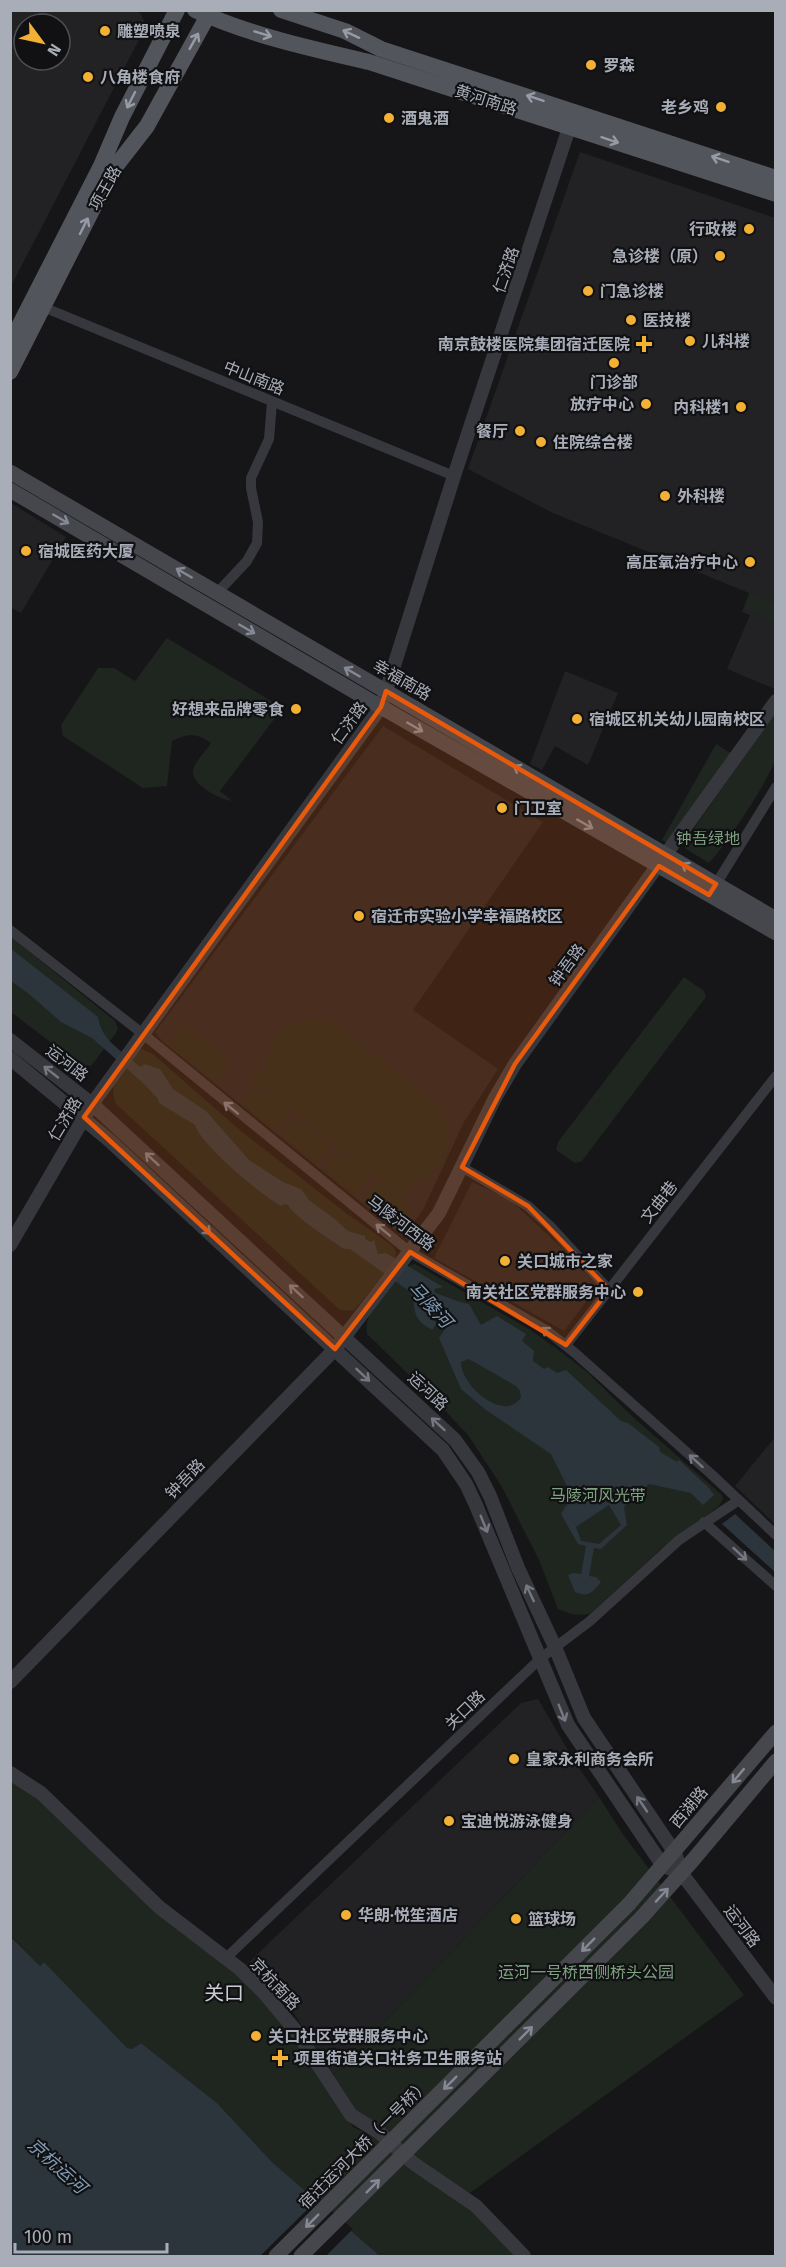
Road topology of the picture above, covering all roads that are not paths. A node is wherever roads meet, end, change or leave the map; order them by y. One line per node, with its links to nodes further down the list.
1 (177, 10): 8 (main road, 项王路, one-way to 8)
2 (281, 10): 4 (main road, 黄河南路, one-way to 2)
3 (205, 12): 4 (main road, 黄河南路, one-way to 4); 7 (main road, 项王路, one-way to 3)
4 (572, 119): 5 (main road, 黄河南路, one-way to 4); 6 (main road, 黄河南路, one-way to 6); 12 (street, 仁济路)
5 (776, 178)
6 (776, 194)
7 (43, 308): 9 (main road, 项王路); 10 (street, 中山南路)
8 (10, 344)
9 (10, 372)
10 (272, 402): 12 (street, 中山南路); 14 (street)
11 (10, 472): 14 (main road, 幸福南路, one-way to 11)
12 (454, 476): 15 (street, 仁济路)
13 (10, 490): 17 (main road, 幸福南路, one-way to 17)
14 (217, 593): 15 (main road, 幸福南路, one-way to 14)
15 (386, 691): 17 (street, 仁济路); 19 (main road, 幸福南路, one-way to 15)
16 (776, 701): 19 (street, 钟吾路)
17 (381, 708): 19 (main road, 幸福南路, one-way to 19); 24 (street, 仁济路)
18 (776, 787): 20 (street)
19 (663, 860): 20 (main road, 幸福南路); 30 (street, 钟吾路)
20 (713, 890): 21 (main road, 幸福南路); 23 (main road, 幸福南路)
21 (776, 919)
22 (10, 930): 24 (street, 马陵河西路)
23 (776, 933)
24 (143, 1034): 28 (street, 仁济路); 32 (street, 马陵河西路, one-way to 24)
25 (10, 1040): 28 (street, 运河路, one-way to 25)
26 (10, 1058): 29 (street, 运河路)
27 (776, 1076): 33 (street, 文曲巷)
28 (92, 1104): 29 (street, 仁济路); 34 (street, 运河路, one-way to 28)
29 (84, 1117): 31 (street, 仁济路); 36 (street, 运河路, one-way to 36)
30 (462, 1167): 32 (street, 钟吾路); 33 (street)
31 (10, 1245)
32 (407, 1256): 34 (street, 钟吾路); 35 (street, 马陵河西路, one-way to 32)
33 (609, 1290): 35 (street, 文曲巷)
34 (345, 1336): 36 (street, 钟吾路); 41 (street, 运河路, one-way to 34)
35 (566, 1345): 37 (street, 马陵河西路, one-way to 35)
36 (335, 1349): 42 (street, 运河路, one-way to 42); 43 (street, 钟吾路)
37 (739, 1500): 38 (street, 关口路); 39 (street, 马陵河西路)
38 (704, 1522): 40 (street, one-way to 40); 41 (street, 关口路)
39 (776, 1535)
40 (776, 1586)
41 (555, 1647): 42 (street, 关口路); 47 (street, 运河路, one-way to 41)
42 (541, 1658): 48 (street, 运河路, one-way to 48); 51 (street, 关口路)
43 (10, 1682)
44 (776, 1732): 47 (main road, 西湖路, one-way to 47)
45 (776, 1761): 49 (main road)
46 (10, 1773): 51 (street, 京杭南路)
47 (675, 1852): 48 (main road, 西湖路); 49 (street, 运河路)
48 (663, 1866): 49 (street); 50 (main road, 西湖路)
49 (682, 1874): 52 (street, 运河路); 54 (main road, one-way to 49, bridge)
50 (629, 1904): 53 (main road, 宿迁运河大桥（一号桥）, one-way to 53, bridge)
51 (226, 1958): 55 (street, 京杭南路)
52 (776, 1998)
53 (276, 2256)
54 (301, 2256)
55 (524, 2256)

